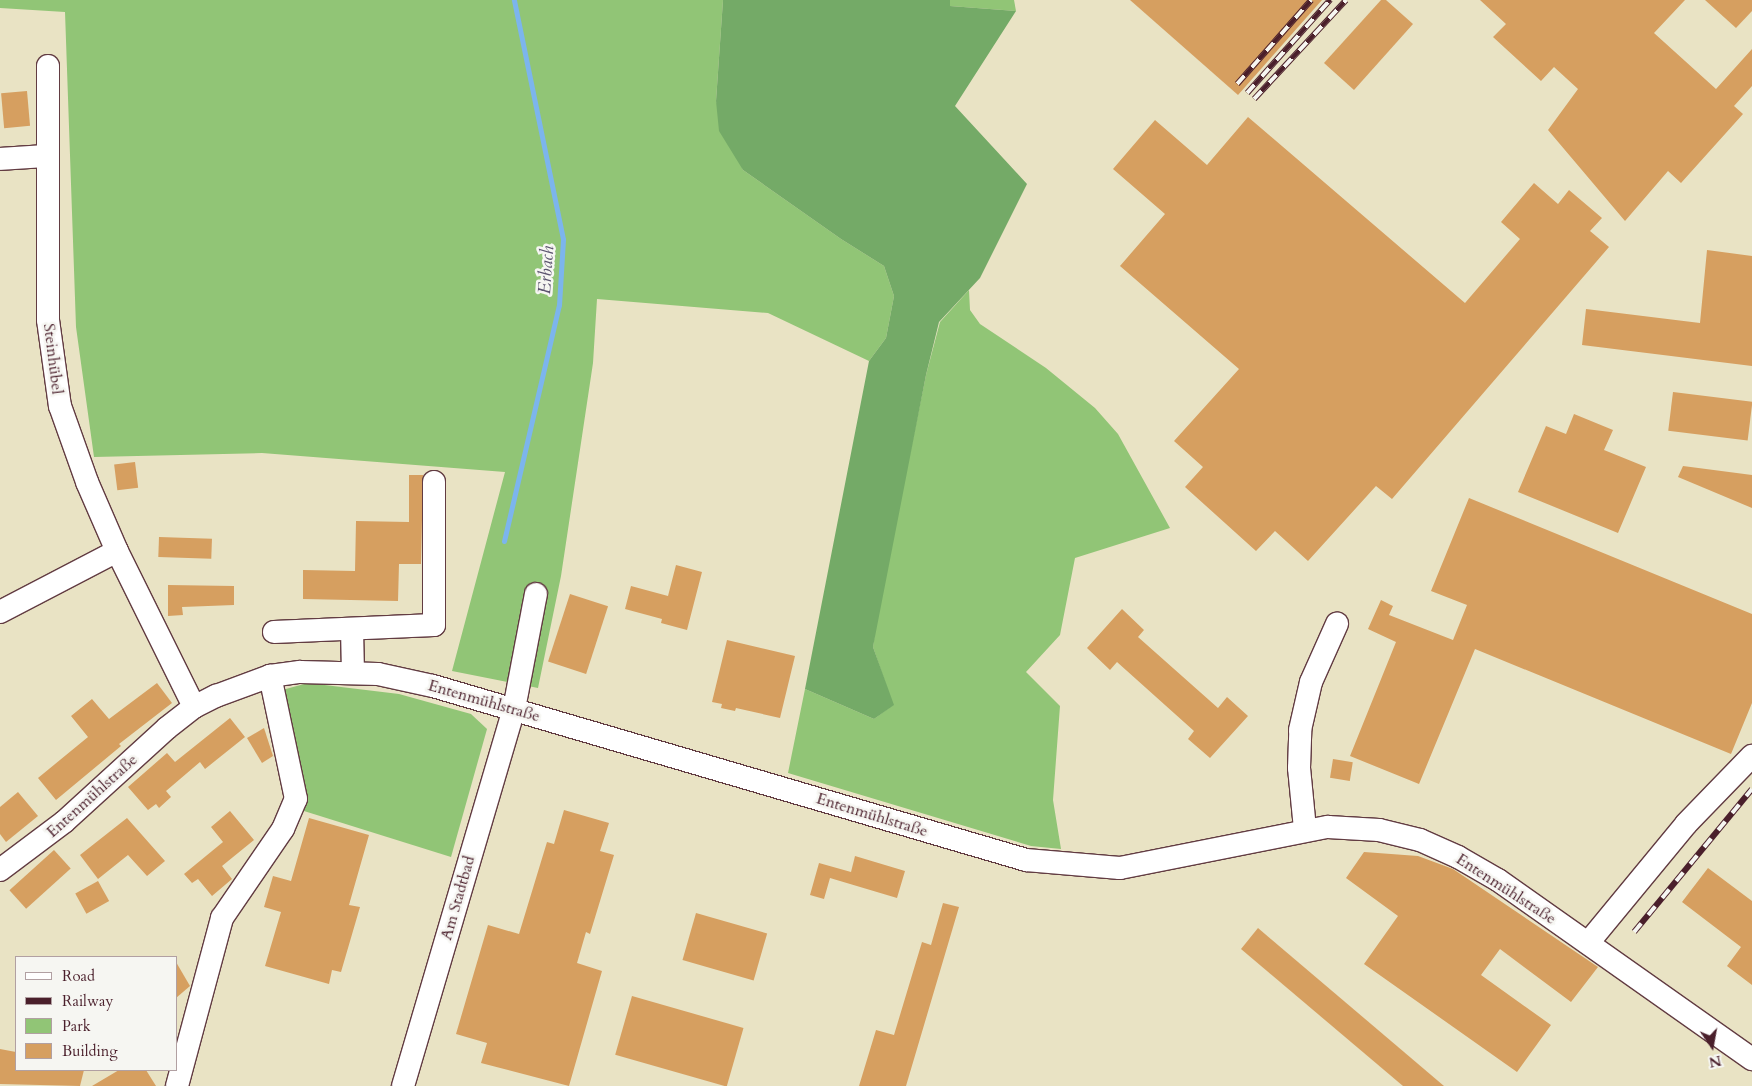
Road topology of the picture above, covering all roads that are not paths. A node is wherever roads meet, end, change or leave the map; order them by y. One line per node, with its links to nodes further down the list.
1 (48, 66): 2 (street, Steinhübel)
2 (46, 156): 3 (street); 5 (street, Steinhübel)
3 (0, 158)
4 (434, 482): 9 (street)
5 (117, 551): 7 (street); 13 (street, Steinhübel)
6 (536, 594): 14 (street, Am Stadtbad)
7 (0, 612)
8 (1337, 624): 16 (street)
9 (352, 629): 10 (street); 11 (street)
10 (274, 632)
11 (353, 673): 12 (street, Entenmühlstraße); 14 (street, Entenmühlstraße)
12 (270, 676): 13 (street, Entenmühlstraße); 20 (street)
13 (194, 708): 17 (street, Entenmühlstraße)
14 (514, 709): 16 (street, Entenmühlstraße); 21 (street, Am Stadtbad)
15 (1752, 756): 18 (street)
16 (1305, 829): 18 (street, Entenmühlstraße)
17 (0, 870)
18 (1588, 944): 19 (street, Entenmühlstraße)
19 (1752, 1059)
20 (177, 1086)
21 (403, 1086)

